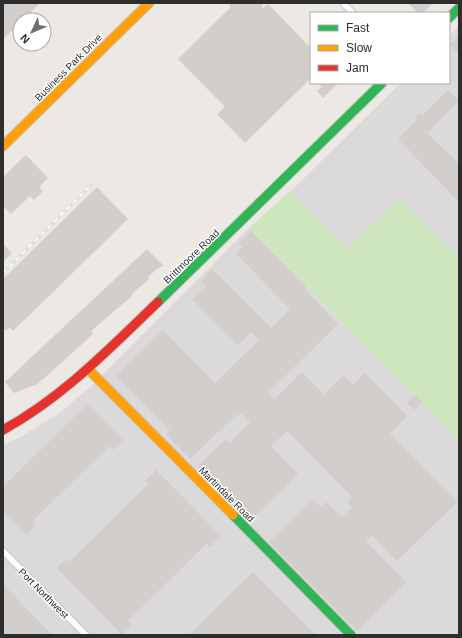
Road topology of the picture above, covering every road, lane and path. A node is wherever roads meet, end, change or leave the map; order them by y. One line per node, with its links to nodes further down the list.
1 (149, 3): 7 (street, Business Park Drive)
2 (343, 3): 4 (street)
3 (459, 8): 5 (street)
4 (352, 12)
5 (450, 17)
6 (381, 84): 8 (street, Brittmoore Road)
7 (3, 146)
8 (88, 369): 9 (street, Brittmoore Road); 12 (street, Martindale Road)
9 (3, 430)
10 (3, 551): 11 (street, Port Northwest)
11 (86, 635)
12 (351, 635)

